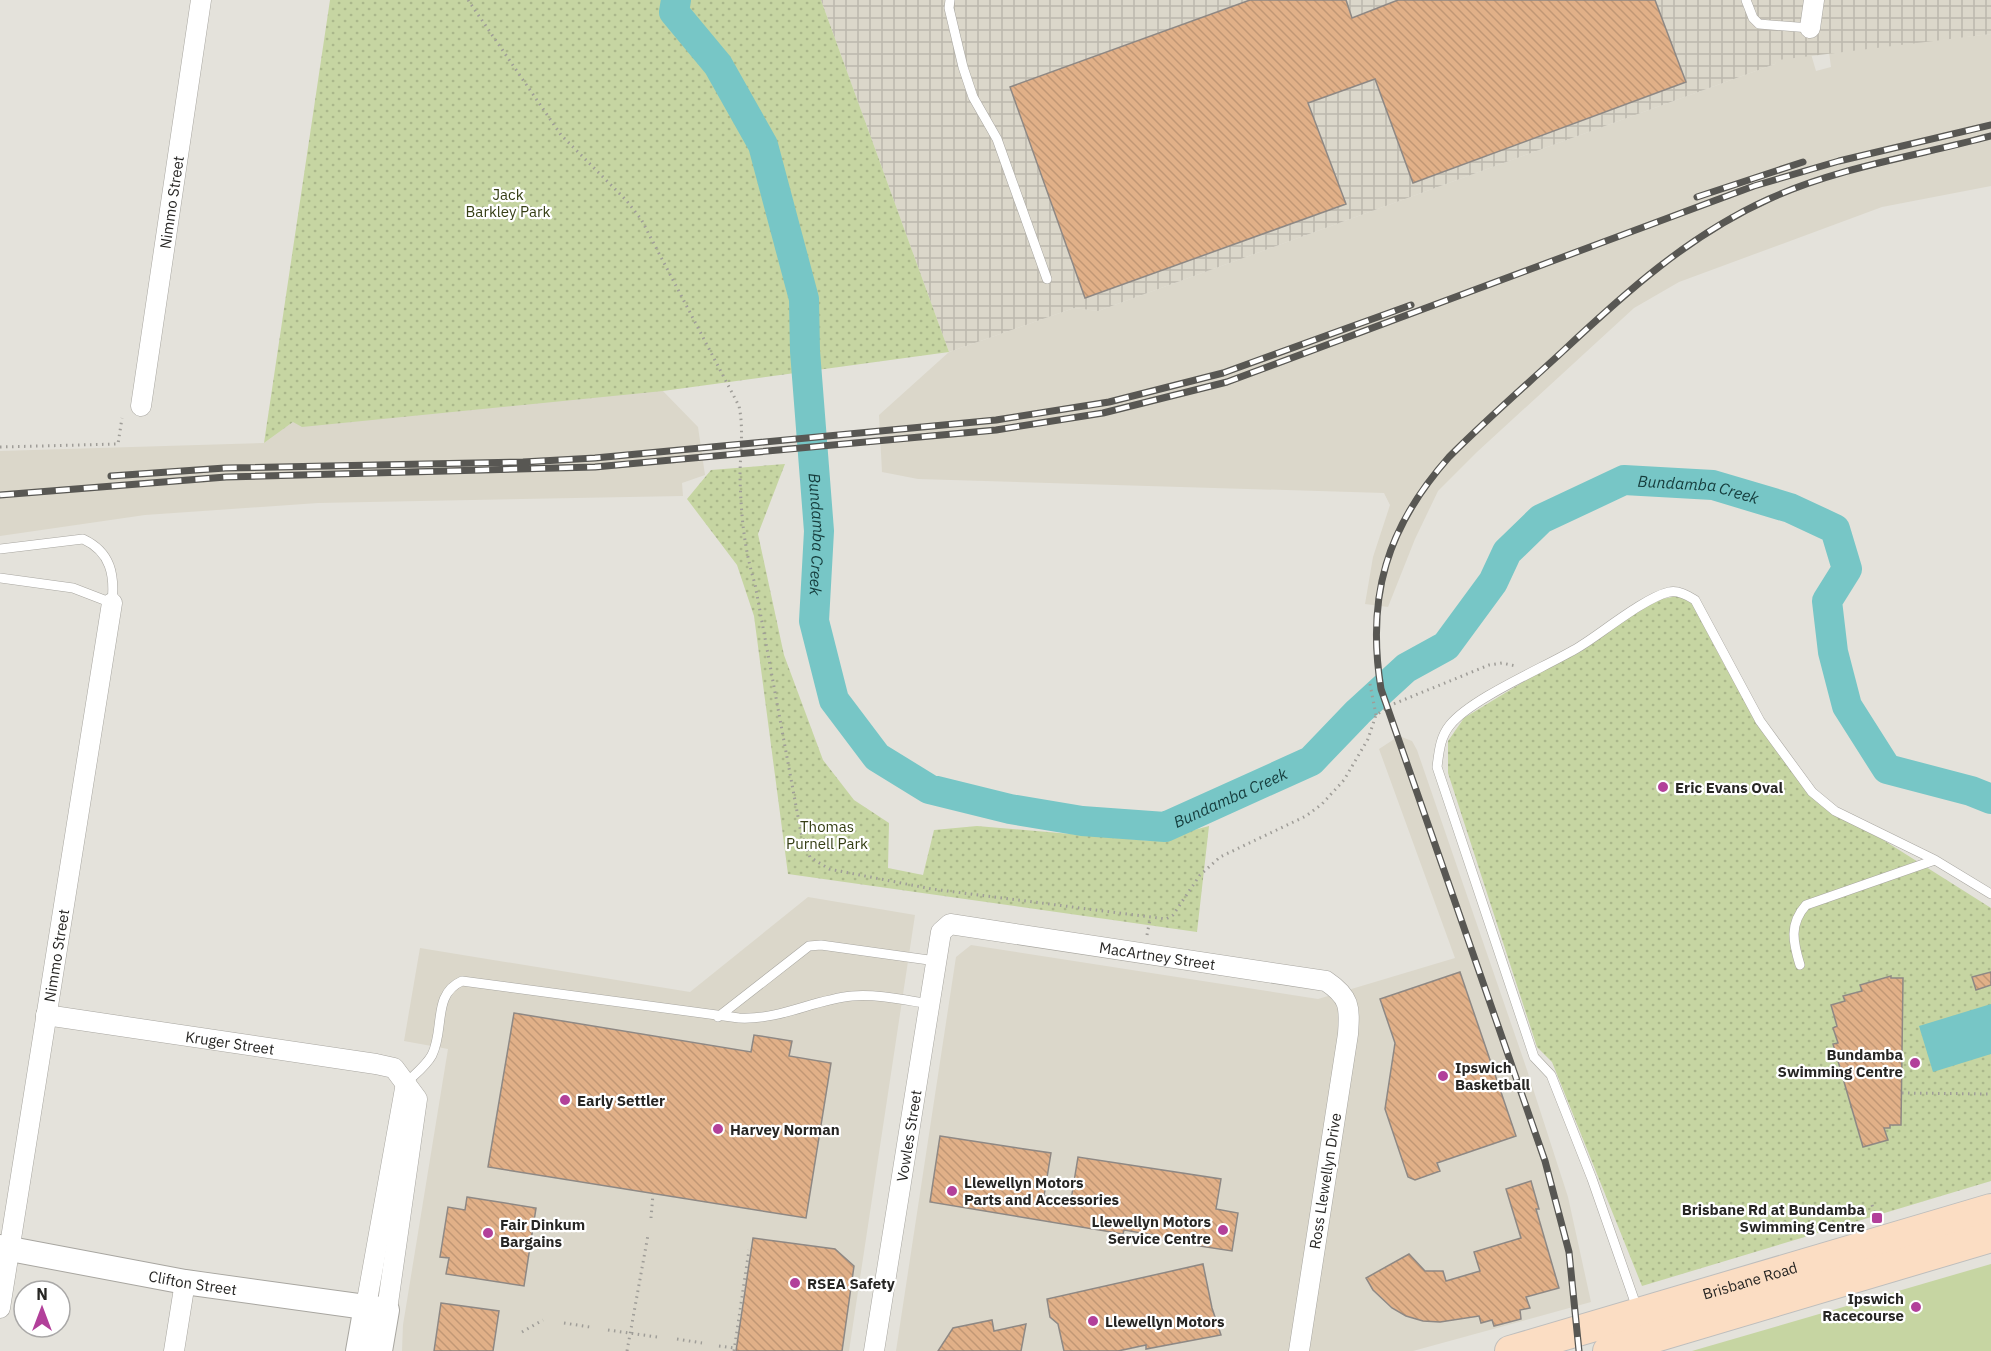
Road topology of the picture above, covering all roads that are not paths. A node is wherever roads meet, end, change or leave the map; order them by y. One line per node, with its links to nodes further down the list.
1 (201, 0): 7 (street, Nimmo Street)
2 (950, 0): 6 (lane)
3 (1746, 0): 5 (lane)
4 (1814, 0): 5 (street)
5 (1810, 28)
6 (1047, 279)
7 (141, 406)
8 (0, 549): 10 (lane)
9 (0, 578): 10 (lane)
10 (112, 603): 18 (street, Nimmo Street)
11 (1935, 860): 12 (lane); 15 (lane); 27 (lane)
12 (1991, 894)
13 (950, 924): 14 (street, Vowles Street); 17 (street, MacArtney Street)
14 (937, 962): 16 (street, Vowles Street); 19 (lane)
15 (1800, 965)
16 (930, 1004): 19 (lane); 31 (street, Vowles Street)
17 (1349, 1010): 32 (street, Ross Llewellyn Drive)
18 (46, 1015): 20 (street, Kruger Street); 23 (street, Nimmo Street)
19 (718, 1017): 20 (lane)
20 (406, 1083): 26 (street)
21 (1991, 1209): 27 (main road, Brisbane Road)
22 (1991, 1237): 27 (main road, Brisbane Road)
23 (4, 1248): 24 (street, Clifton Street); 25 (street, Nimmo Street)
24 (185, 1282): 26 (street, Clifton Street); 28 (street)
25 (0, 1308)
26 (376, 1308): 29 (street); 30 (street)
27 (1642, 1335): 33 (main road, Brisbane Road); 34 (main road, Brisbane Road)
28 (174, 1351)
29 (358, 1351)
30 (380, 1351)
31 (874, 1351)
32 (1299, 1351)
33 (1510, 1351)
34 (1608, 1351)

